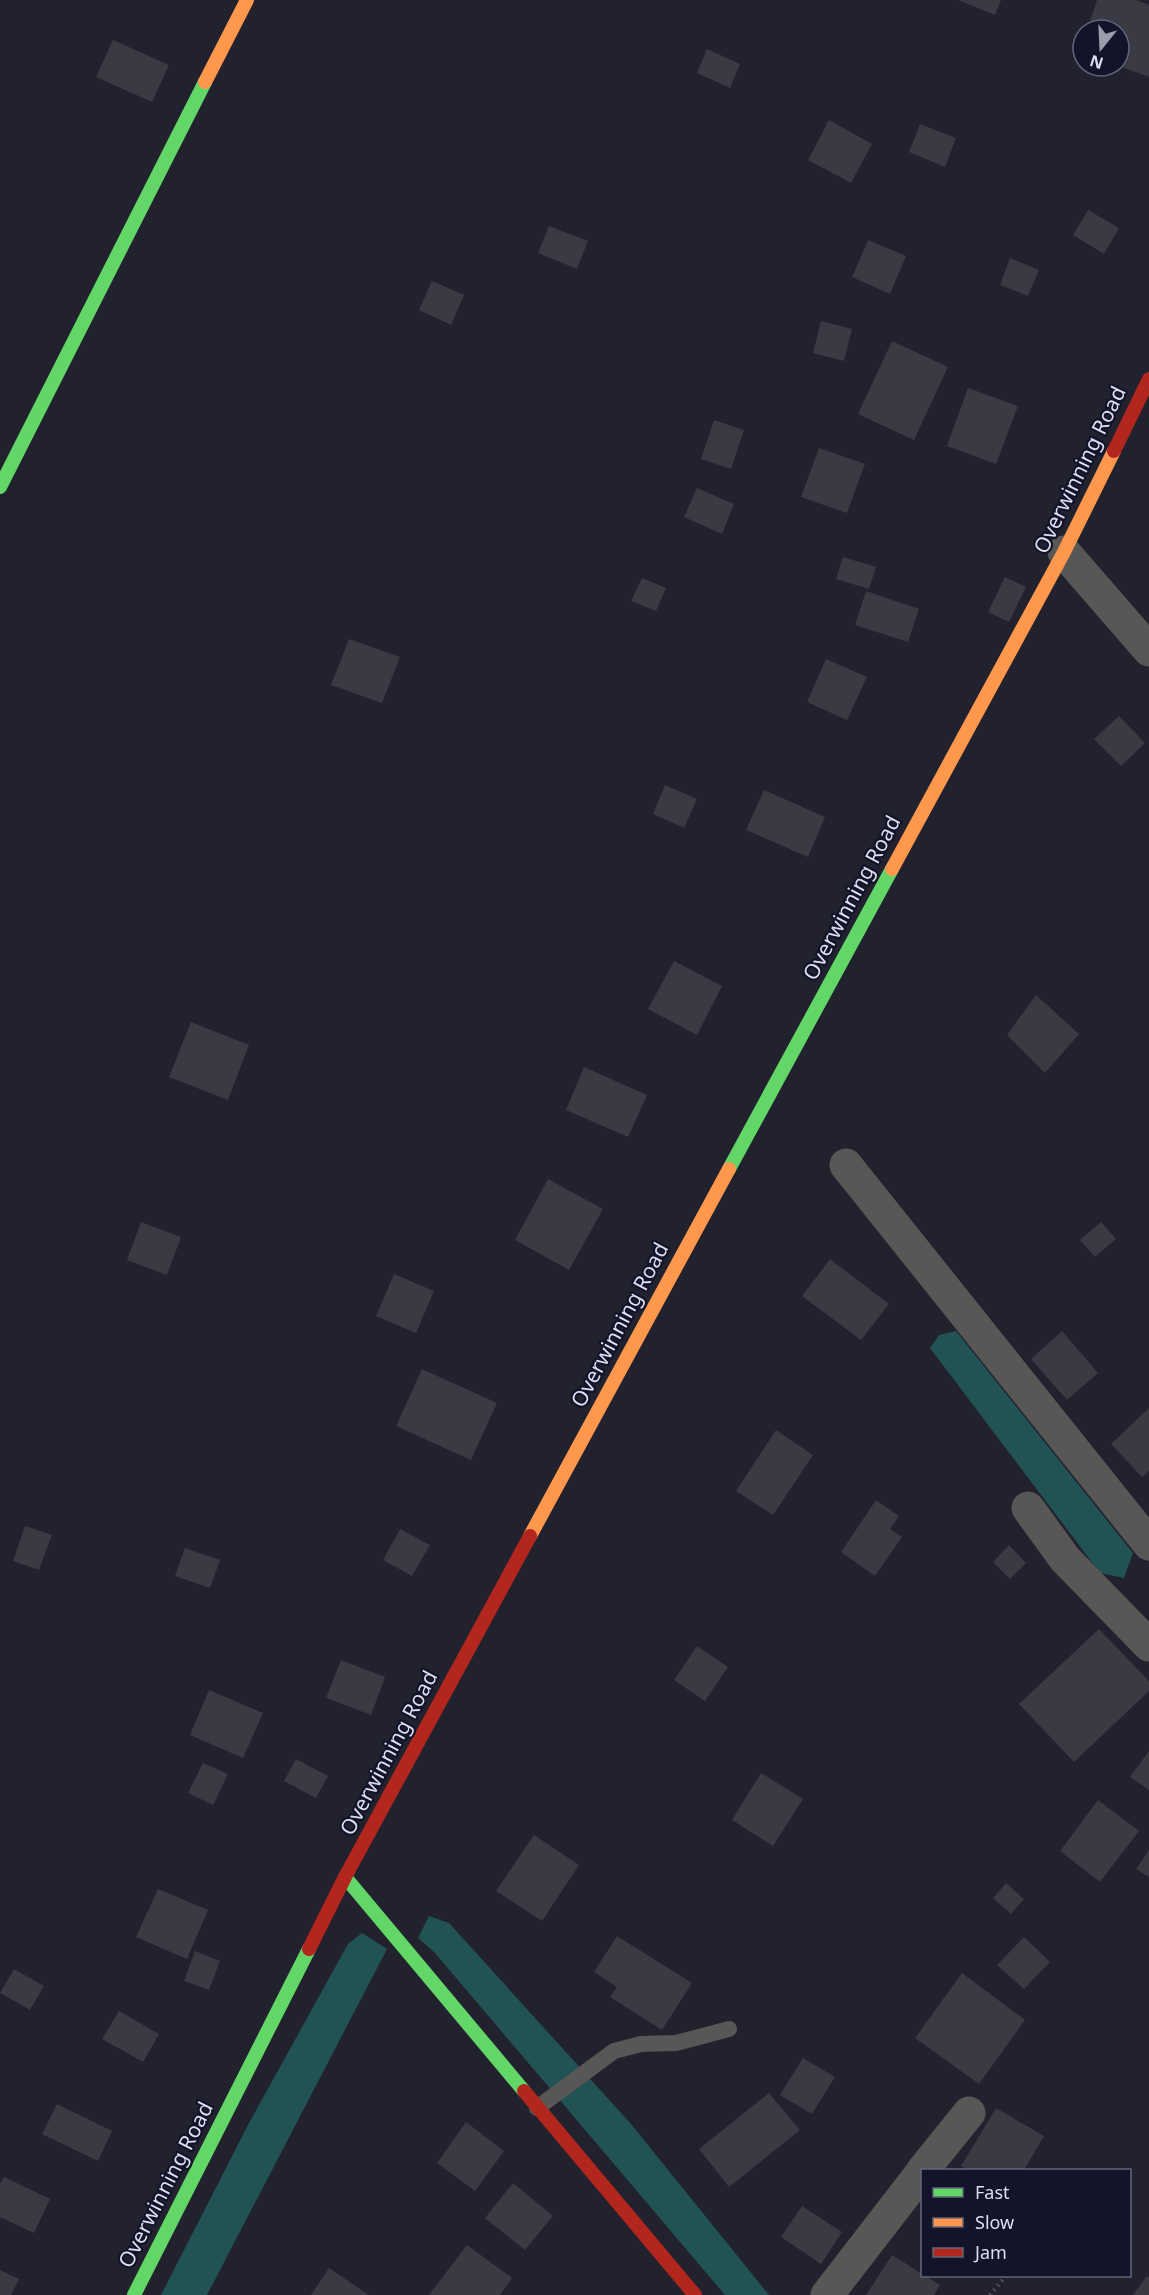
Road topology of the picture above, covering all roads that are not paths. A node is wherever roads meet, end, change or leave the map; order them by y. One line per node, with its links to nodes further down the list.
1 (247, 0): 3 (street)
2 (1149, 379): 4 (street, Overwinning Road)
3 (0, 487)
4 (1064, 552): 5 (street); 10 (street, Overwinning Road)
5 (1149, 650)
6 (846, 1165): 8 (street)
7 (1028, 1508): 9 (street)
8 (1149, 1544)
9 (1149, 1645)
10 (345, 1877): 12 (street); 16 (street, Overwinning Road)
11 (729, 2029): 12 (lane)
12 (543, 2104): 17 (street)
13 (969, 2112): 14 (street)
14 (925, 2169)
15 (921, 2174): 18 (street)
16 (134, 2295)
17 (694, 2295)
18 (826, 2295)

